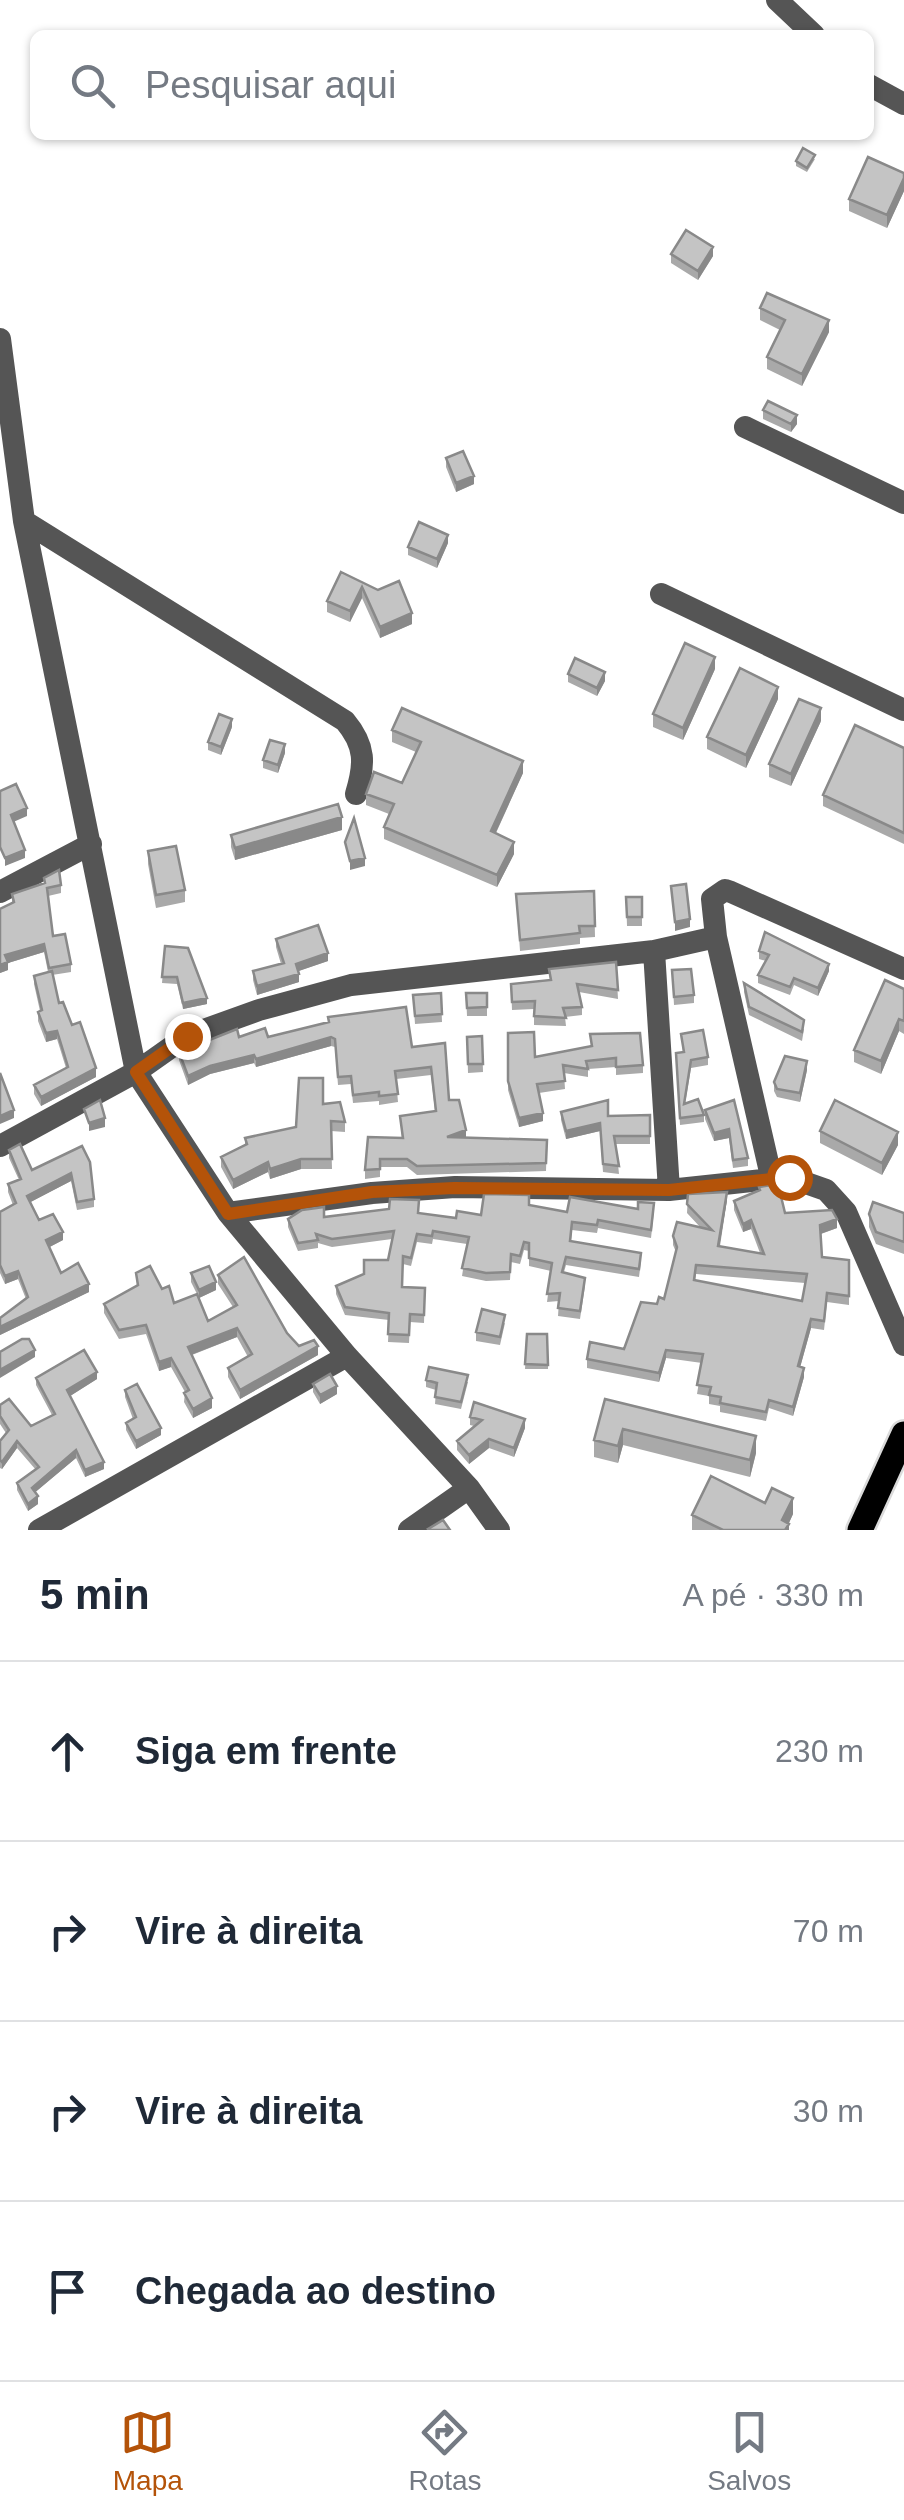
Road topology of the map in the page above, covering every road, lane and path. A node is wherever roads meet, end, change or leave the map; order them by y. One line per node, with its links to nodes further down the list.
1 (777, 0): 2 (street)
2 (809, 30)
3 (874, 88): 4 (street)
4 (904, 104)
5 (0, 339): 6 (street)
6 (5, 414): 9 (street)
7 (745, 427): 8 (street)
8 (904, 502)
9 (24, 520): 12 (street); 13 (street)
10 (661, 594): 11 (street)
11 (904, 710)
12 (356, 794)
13 (91, 844): 14 (street); 18 (street)
14 (0, 892)
15 (716, 937): 16 (street); 17 (street); 20 (street)
16 (654, 951): 18 (street); 21 (street)
17 (904, 969)
18 (136, 1072): 19 (street); 22 (street)
19 (0, 1146)
20 (771, 1176): 21 (street); 23 (street)
21 (669, 1190): 22 (street)
22 (228, 1214): 24 (street)
23 (904, 1345)
24 (347, 1356): 26 (street); 27 (street)
25 (904, 1434): 30 (main road)
26 (469, 1488): 28 (street); 29 (street)
27 (40, 1530)
28 (408, 1530)
29 (500, 1530)
30 (860, 1530)

